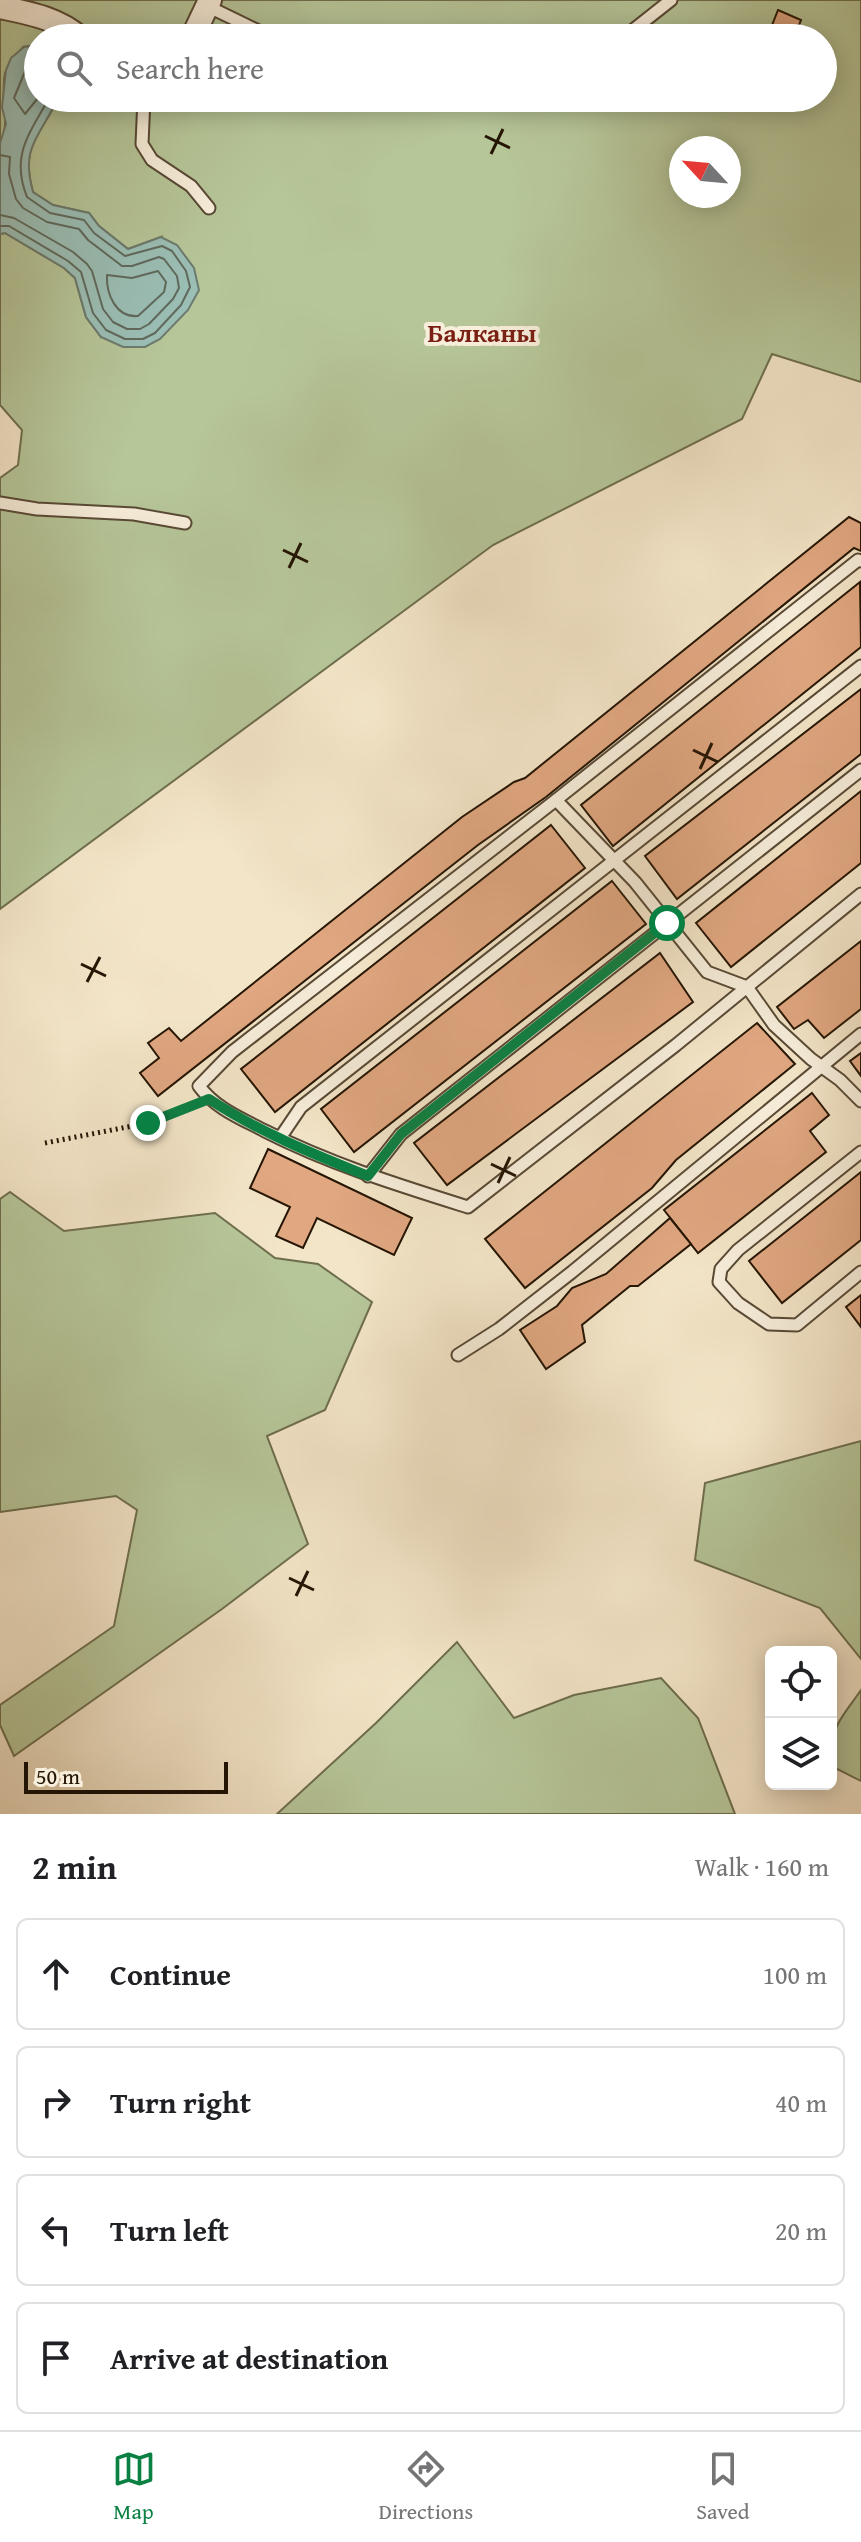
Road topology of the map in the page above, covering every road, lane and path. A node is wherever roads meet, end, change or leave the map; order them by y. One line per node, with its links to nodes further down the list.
1 (671, 0): 7 (lane)
2 (208, 3): 5 (street); 6 (lane)
3 (0, 7): 4 (street)
4 (59, 24)
5 (198, 24)
6 (247, 24)
7 (641, 24)
8 (143, 112): 9 (lane)
9 (209, 208)
10 (0, 503): 11 (lane)
11 (185, 523)
12 (861, 561): 15 (lane)
13 (861, 666): 16 (lane)
14 (861, 770): 18 (lane)
15 (556, 800): 16 (lane); 22 (lane)
16 (613, 861): 18 (lane); 24 (lane)
17 (861, 894): 19 (lane)
18 (667, 923): 19 (lane); 27 (lane)
19 (747, 987): 21 (lane); 27 (lane)
20 (861, 1034): 21 (lane)
21 (822, 1067): 23 (lane); 29 (lane)
22 (209, 1099): 24 (lane); 25 (path)
23 (861, 1101)
24 (280, 1138): 27 (lane)
25 (45, 1143)
26 (861, 1152): 28 (lane)
27 (368, 1176)
28 (861, 1272)
29 (458, 1355)

